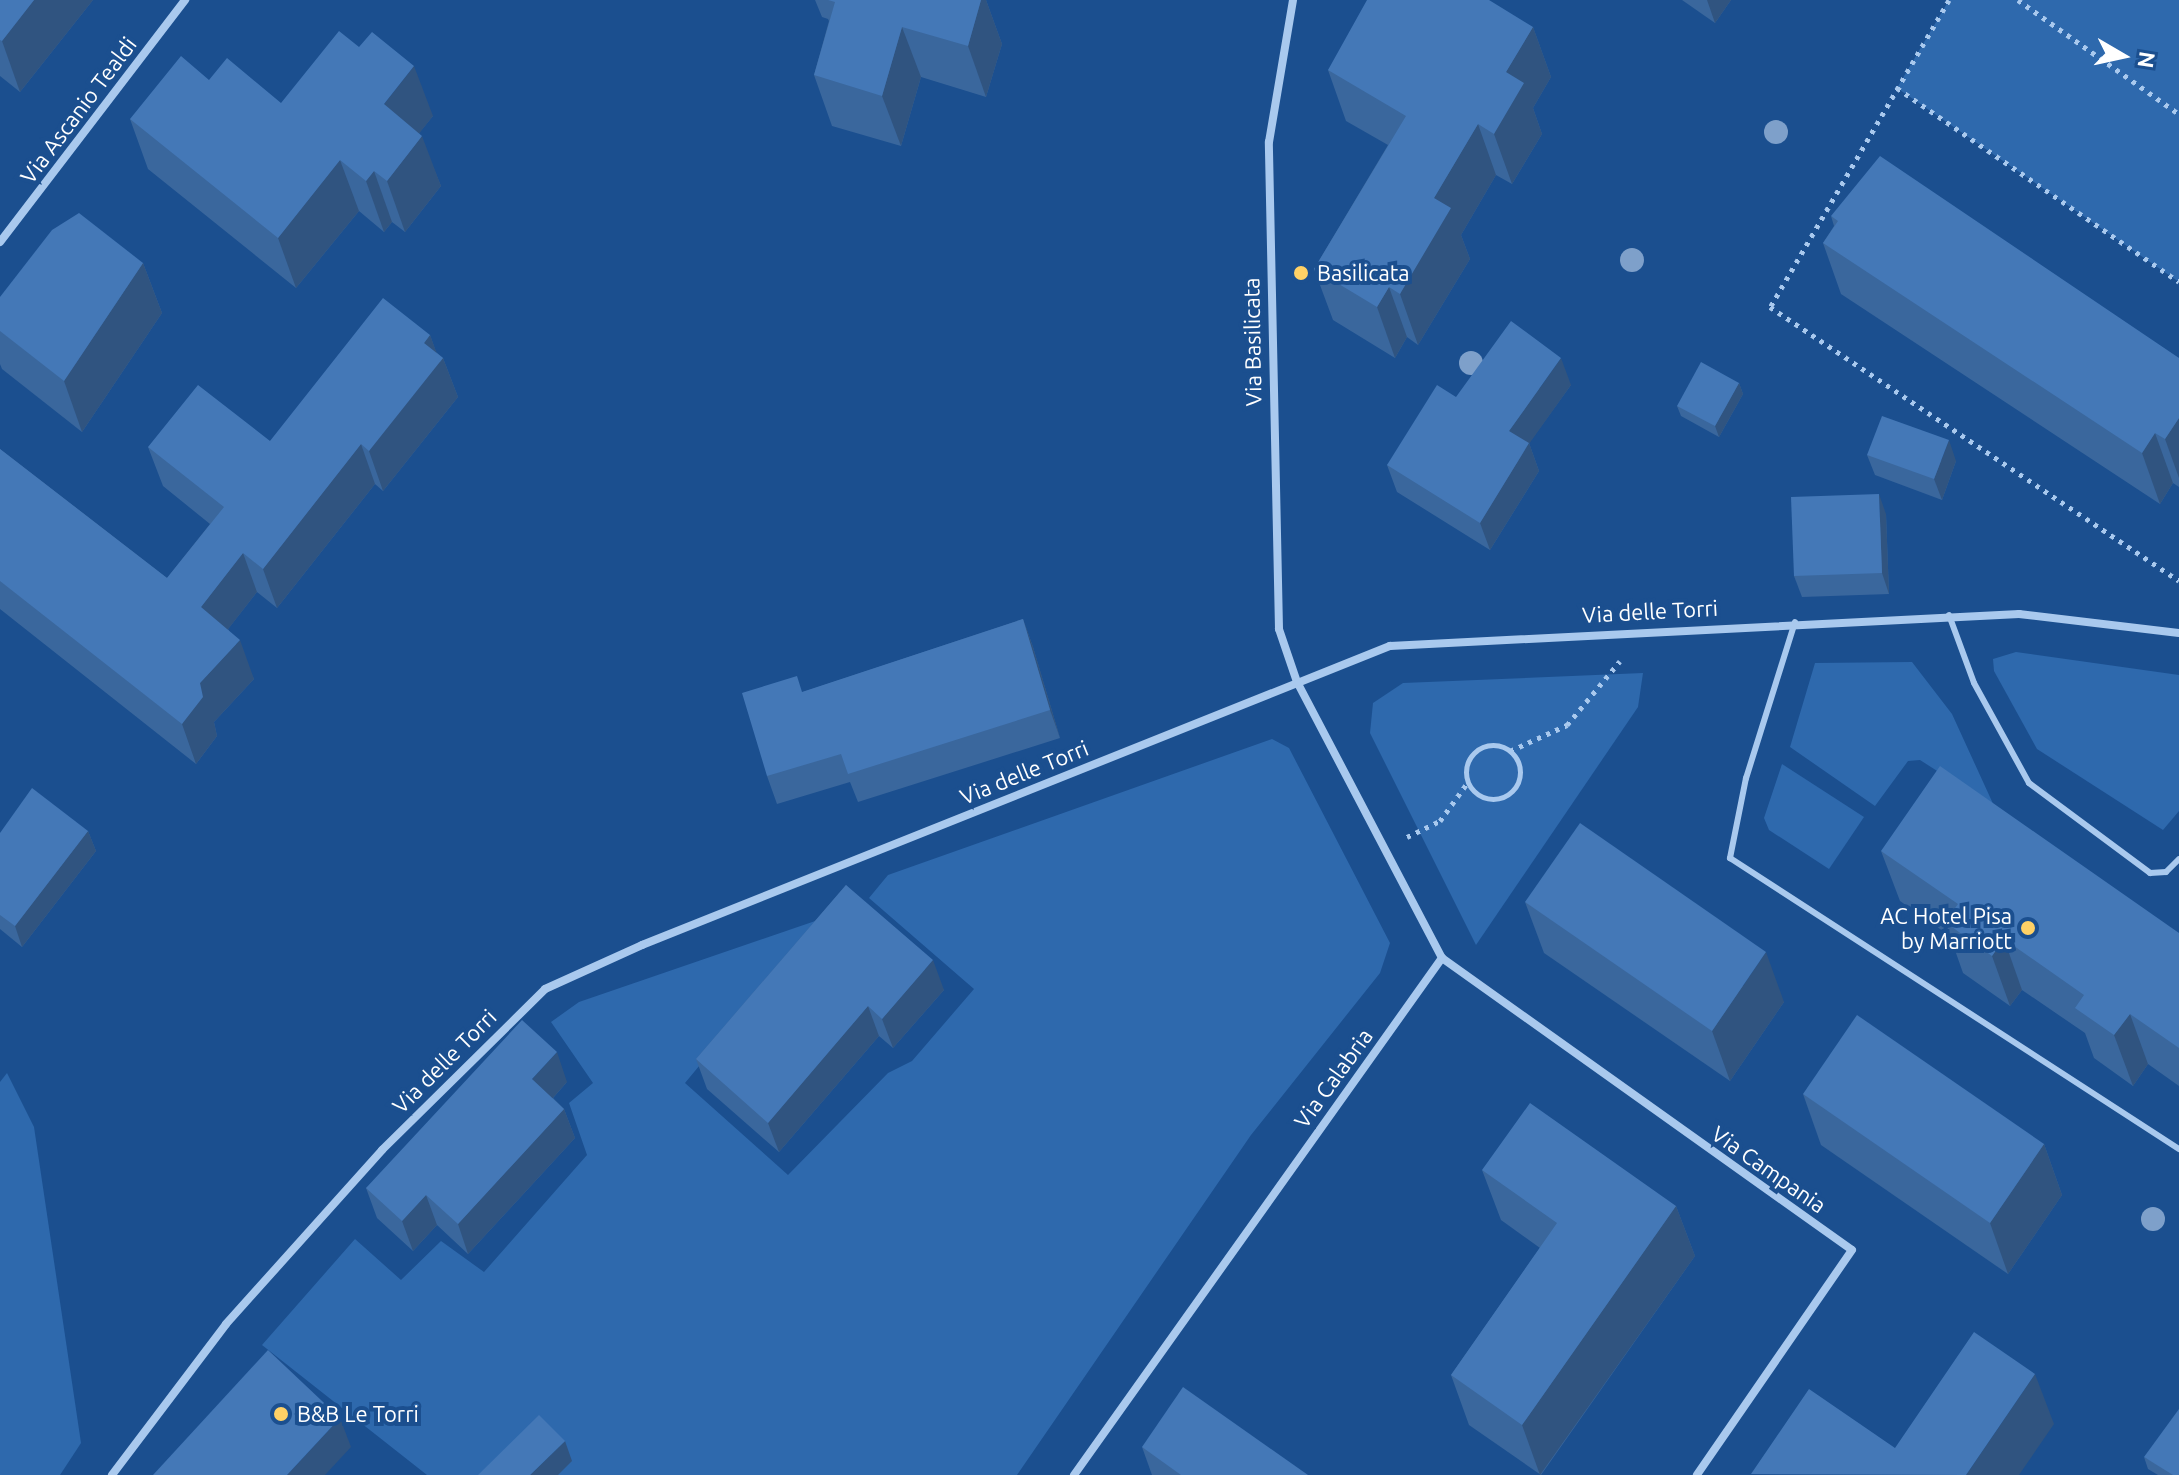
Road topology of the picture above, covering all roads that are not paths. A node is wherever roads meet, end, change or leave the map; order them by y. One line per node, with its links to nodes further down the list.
1 (185, 0): 3 (street, Via Ascanio Tealdi)
2 (1293, 0): 7 (street, Via Basilicata)
3 (0, 242)
4 (1949, 615): 5 (street, Via delle Torri); 6 (street, Via delle Torri); 8 (lane)
5 (1795, 622): 7 (street, Via delle Torri); 10 (lane)
6 (2179, 633)
7 (1297, 682): 9 (street); 11 (street, Via delle Torri)
8 (2179, 859)
9 (1442, 958): 12 (street, Via Calabria); 13 (street, Via Campania)
10 (2179, 1149)
11 (112, 1475)
12 (1074, 1475)
13 (1697, 1475)

